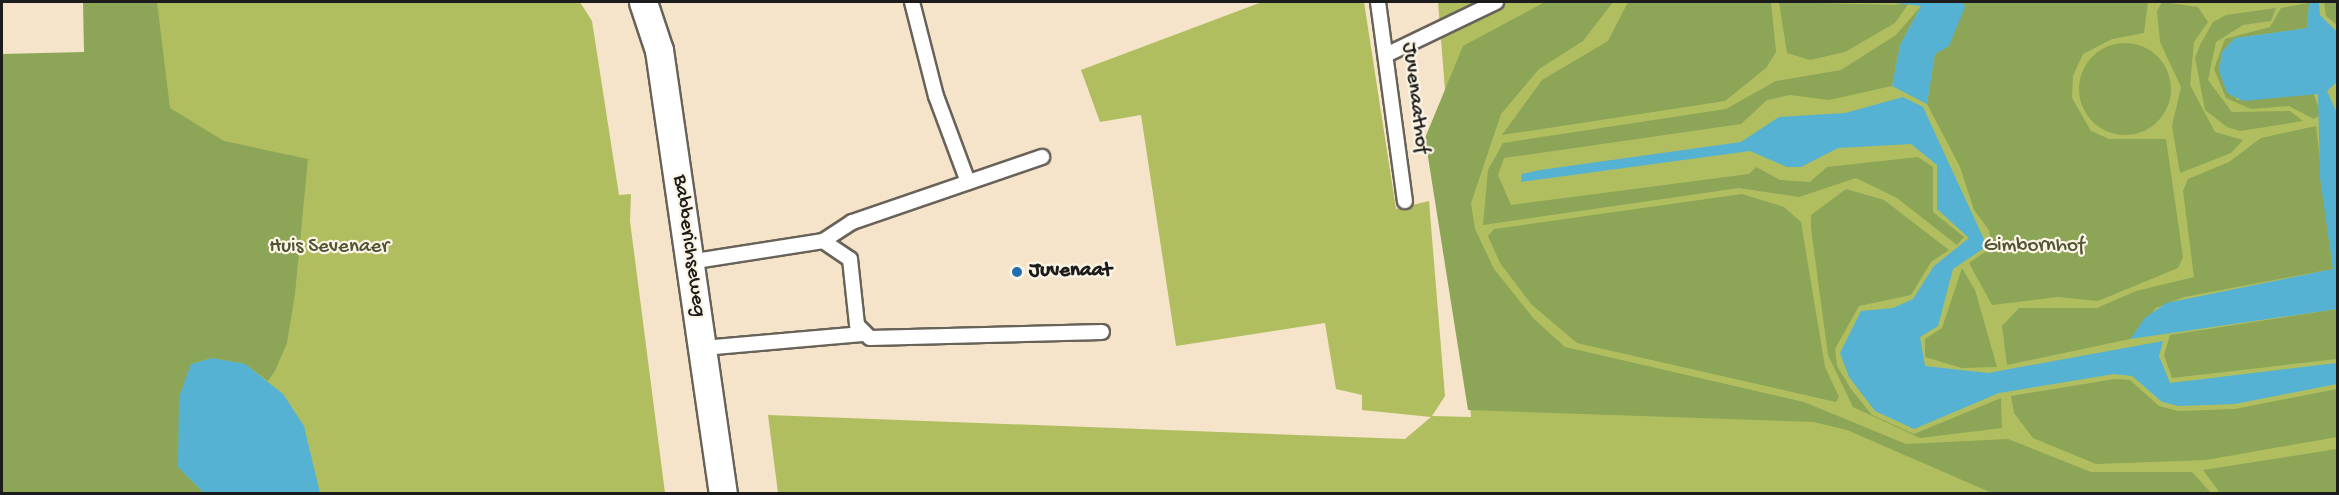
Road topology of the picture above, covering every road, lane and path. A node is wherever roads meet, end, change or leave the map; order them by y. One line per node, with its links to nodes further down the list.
1 (643, 2): 10 (street, Babberichseweg)
2 (912, 2): 7 (lane)
3 (1378, 2): 5 (lane, Juvenaathof)
4 (1496, 2): 5 (lane)
5 (1388, 54): 8 (lane, Juvenaathof)
6 (1042, 157): 7 (lane)
7 (968, 182): 9 (lane)
8 (1405, 201)
9 (823, 241): 10 (lane); 12 (lane)
10 (690, 262): 13 (street, Babberichseweg)
11 (1101, 332): 12 (lane)
12 (862, 334): 13 (lane)
13 (703, 348): 14 (street, Babberichseweg)
14 (723, 494)

